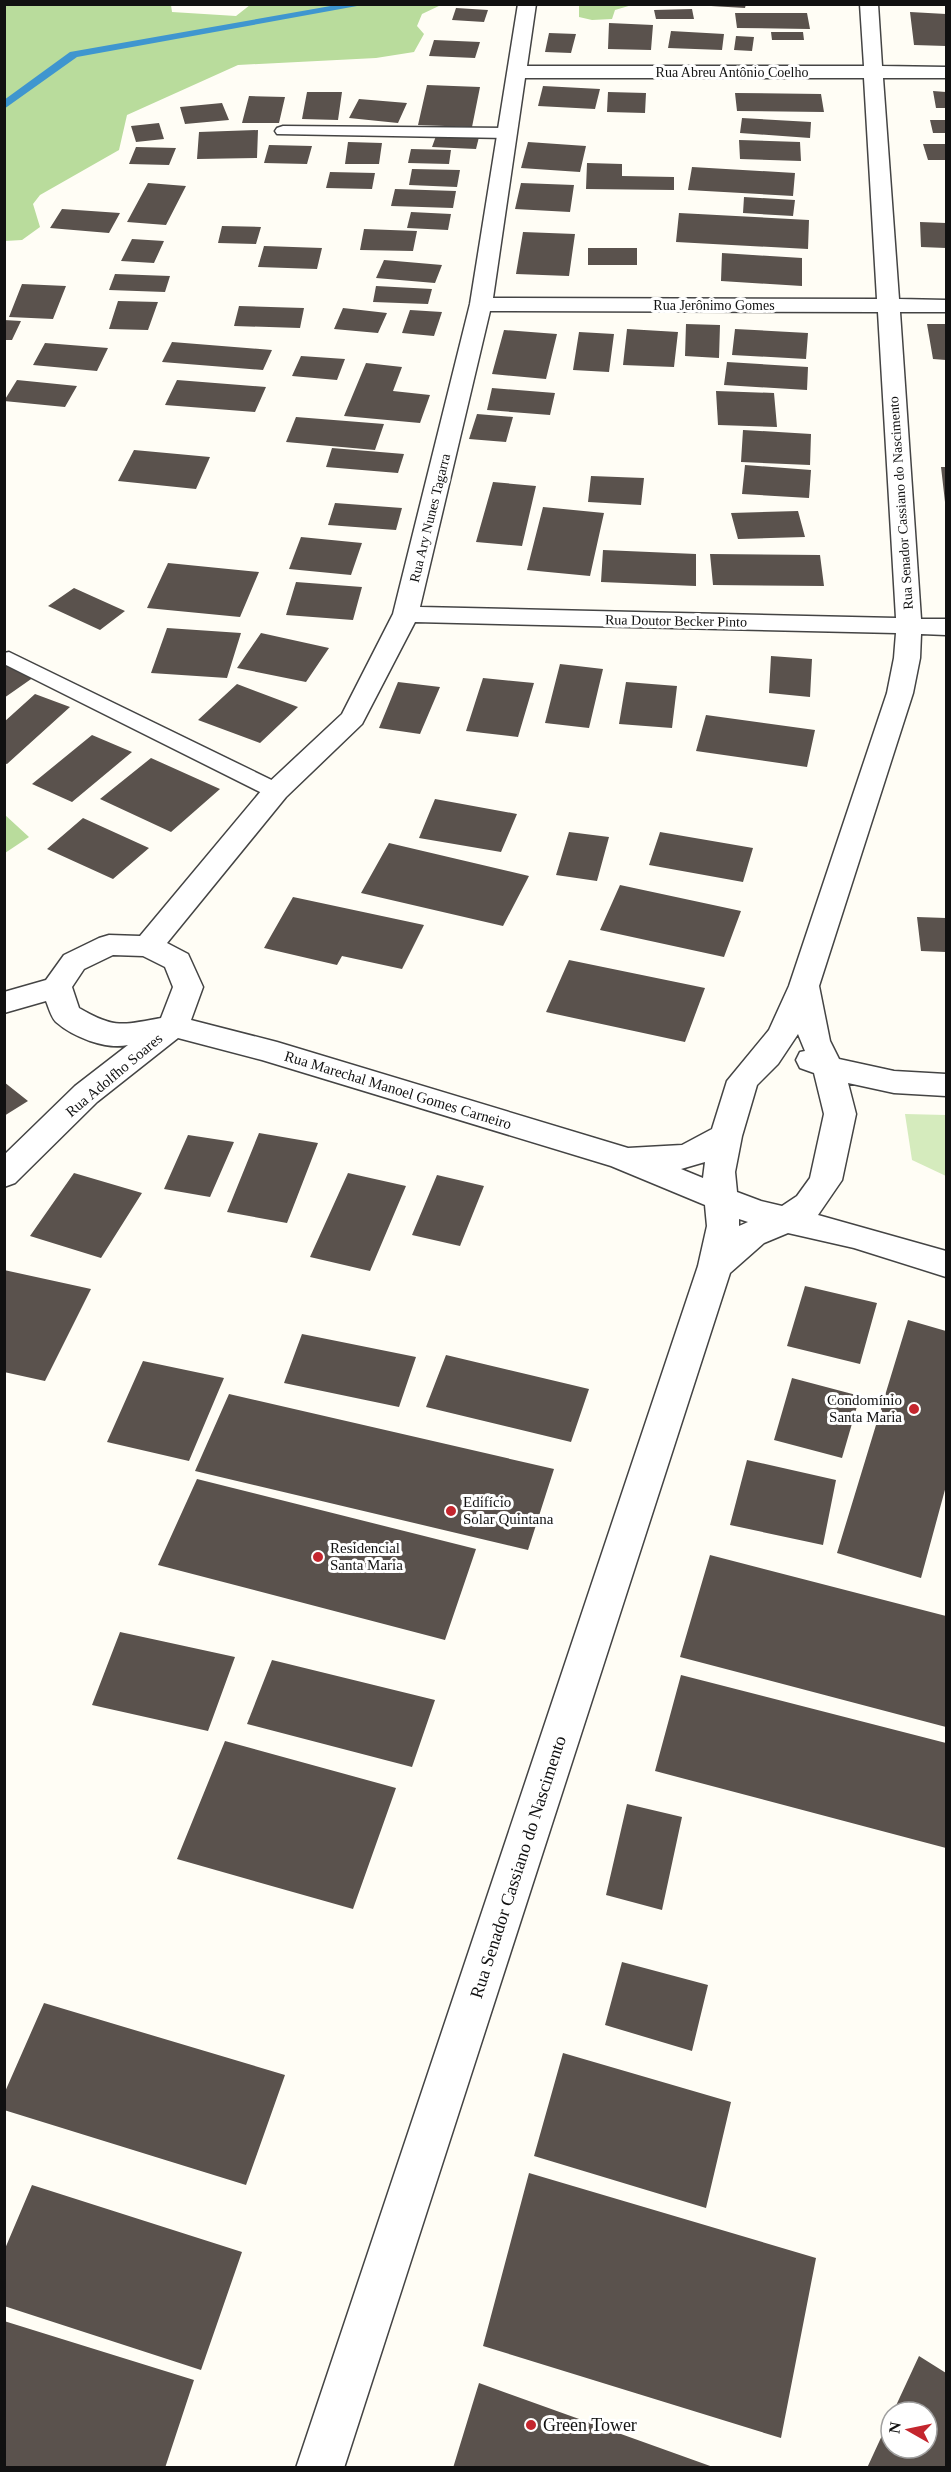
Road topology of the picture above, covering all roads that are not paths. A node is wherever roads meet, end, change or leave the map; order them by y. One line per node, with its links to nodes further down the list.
1 (527, 4): 3 (street, Rua Ary Nunes Tagarra)
2 (869, 4): 4 (street, Rua Senador Cassiano do Nascimento)
3 (517, 72): 4 (street, Rua Abreu Antônio Coelho); 7 (street, Rua Ary Nunes Tagarra)
4 (873, 72): 5 (street, Rua Abreu Antônio Coelho); 9 (street, Rua Senador Cassiano do Nascimento)
5 (946, 72)
6 (283, 131): 7 (lane)
7 (507, 133): 8 (street, Rua Ary Nunes Tagarra)
8 (481, 304): 9 (street, Rua Jerônimo Gomes); 11 (street, Rua Ary Nunes Tagarra)
9 (888, 305): 10 (street, Rua Jerônimo Gomes); 12 (street, Rua Senador Cassiano do Nascimento)
10 (946, 306)
11 (406, 614): 12 (street, Rua Doutor Becker Pinto); 15 (street, Rua Ary Nunes Tagarra)
12 (909, 627): 13 (street, Rua Doutor Becker Pinto); 17 (street, Rua Senador Cassiano do Nascimento)
13 (946, 627)
14 (9, 658): 15 (lane)
15 (276, 791): 16 (street, Rua Ary Nunes Tagarra)
16 (148, 946): 18 (street); 20 (street)
17 (804, 986): 22 (street, Rua Senador Cassiano do Nascimento); 23 (street, Rua Senador Cassiano do Nascimento)
18 (57, 987): 19 (street); 21 (street)
19 (4, 1003)
20 (173, 1026): 21 (street, Rua Adolfho Soares); 28 (street, Rua Marechal Manoel Gomes Carneiro)
21 (124, 1049): 29 (street, Rua Adolfho Soares)
22 (768, 1056): 23 (street); 27 (street, Rua Senador Cassiano do Nascimento)
23 (828, 1066): 24 (street); 26 (street, Rua Senador Cassiano do Nascimento)
24 (907, 1085): 25 (street); 26 (street)
25 (946, 1085)
26 (840, 1114): 31 (street, Rua Senador Cassiano do Nascimento)
27 (726, 1136): 28 (street, Rua Marechal Manoel Gomes Carneiro); 30 (street, Rua Senador Cassiano do Nascimento)
28 (622, 1158): 30 (street, Rua Marechal Manoel Gomes Carneiro)
29 (4, 1175)
30 (723, 1201): 31 (street, Rua Marechal Manoel Gomes Carneiro); 33 (street, Rua Senador Cassiano do Nascimento)
31 (786, 1220): 32 (street, Rua Marechal Manoel Gomes Carneiro); 33 (street, Rua Senador Cassiano do Nascimento)
32 (946, 1264)
33 (715, 1266): 34 (street, Rua Senador Cassiano do Nascimento)
34 (320, 2468)

